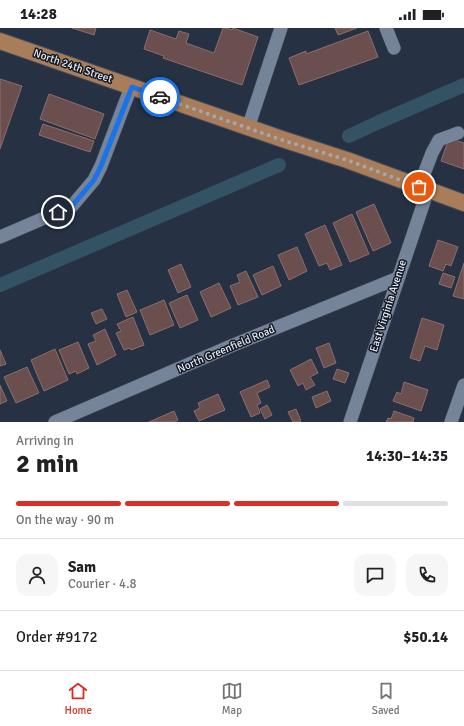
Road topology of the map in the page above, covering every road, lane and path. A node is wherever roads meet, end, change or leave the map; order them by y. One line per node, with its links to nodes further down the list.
1 (386, 28): 4 (street)
2 (278, 29): 6 (street)
3 (0, 41): 5 (main road, North 24th Street)
4 (394, 48)
5 (132, 87): 6 (main road, North 24th Street); 10 (street)
6 (248, 128): 8 (main road, North 24th Street)
7 (458, 132): 8 (street, East Virginia Avenue)
8 (423, 189): 9 (main road, North 24th Street); 11 (street, East Virginia Avenue)
9 (464, 203)
10 (0, 237)
11 (398, 278): 13 (street, North Greenfield Road); 14 (street, East Virginia Avenue)
12 (464, 385): 15 (street)
13 (55, 422)
14 (350, 422)
15 (452, 422)

